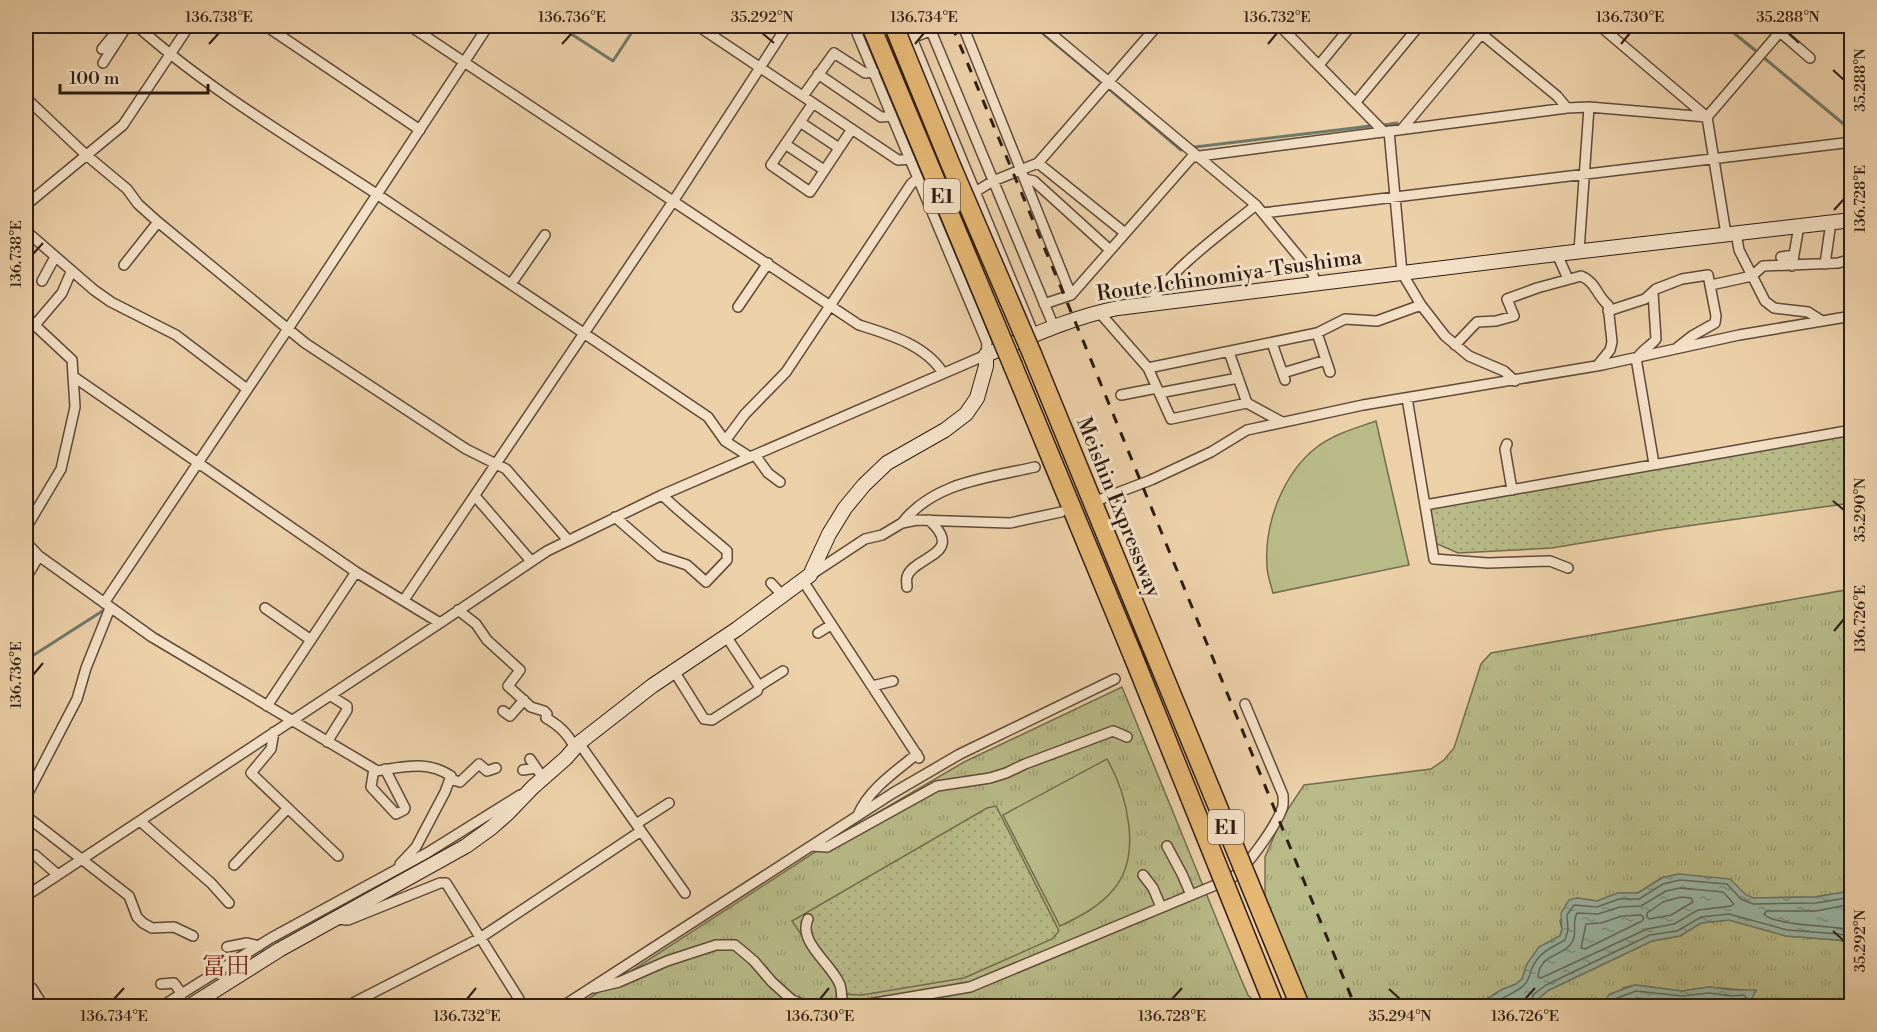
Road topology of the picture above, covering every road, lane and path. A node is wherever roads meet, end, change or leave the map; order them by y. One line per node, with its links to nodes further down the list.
1 (137, 26): 28 (street)
2 (189, 26): 28 (street)
3 (266, 26): 49 (street)
4 (410, 26): 32 (street)
5 (489, 26): 32 (street)
6 (698, 26): 34 (street)
7 (787, 26): 34 (street)
8 (854, 26): 29 (street)
9 (871, 26): 237 (highway, Meishin Expressway / E1, bridge)
10 (894, 26): 238 (highway, Meishin Expressway / E1, bridge)
11 (907, 26): 26 (street)
12 (942, 26): 22 (street)
13 (963, 26): 61 (street)
14 (1042, 26): 37 (street)
15 (1157, 26): 37 (street)
16 (1280, 26): 33 (street)
17 (1351, 26): 33 (street)
18 (1419, 26): 40 (street)
19 (1472, 26): 25 (street)
20 (1488, 26): 25 (street)
21 (1600, 26): 45 (street)
22 (930, 28): 26 (street); 63 (street)
23 (124, 29): 27 (street); 31 (street)
24 (1782, 29): 30 (street); 45 (street)
25 (1481, 34): 43 (street); 48 (street)
26 (911, 38): 29 (street); 64 (street)
27 (102, 49)
28 (170, 55): 54 (street); 65 (street)
29 (867, 57): 35 (street)
30 (1810, 58)
31 (103, 63)
32 (465, 63): 49 (street); 67 (street)
33 (1319, 65): 40 (street)
34 (759, 66): 38 (street); 67 (street)
35 (874, 72): 36 (street); 44 (street)
36 (818, 74): 38 (street); 44 (street)
37 (1107, 82): 55 (street); 58 (street)
38 (803, 96): 41 (street)
39 (26, 98): 54 (street)
40 (1356, 102): 50 (street)
41 (813, 103): 46 (street); 47 (street)
42 (1589, 107): 43 (street); 45 (street); 60 (street)
43 (1567, 108): 48 (street)
44 (892, 116): 57 (street)
45 (1707, 117): 56 (street)
46 (800, 122): 52 (street); 53 (street)
47 (852, 129): 53 (street); 57 (street)
48 (1402, 129): 50 (street)
49 (420, 130): 65 (street)
50 (1386, 131): 55 (street); 66 (street)
51 (1851, 142): 56 (street)
52 (785, 144): 59 (street); 59 (street)
53 (839, 148): 59 (street)
54 (85, 154): 68 (street); 72 (street)
55 (1197, 156): 69 (street); 76 (street)
56 (1714, 158): 60 (street); 77 (street)
57 (910, 159): 62 (street)
58 (1038, 163): 61 (street); 76 (street)
59 (824, 171)
60 (1584, 174): 66 (street); 80 (street)
61 (1023, 175): 63 (street); 79 (street); 99 (street)
62 (918, 178): 103 (street); 120 (street)
63 (993, 181): 64 (street); 100 (street)
64 (975, 192): 115 (street)
65 (377, 194): 95 (street); 112 (street)
66 (1395, 197): 70 (street); 91 (street)
67 (674, 200): 86 (street); 113 (street)
68 (26, 205)
69 (1256, 205): 70 (street); 102 (street)
70 (1263, 213): 96 (street)
71 (1851, 220): 73 (main road, Route Ichinomiya-Tsushima)
72 (158, 222): 88 (street); 112 (street)
73 (1831, 222): 74 (main road, Route Ichinomiya-Tsushima); 87 (street)
74 (1799, 226): 77 (main road, Route Ichinomiya-Tsushima); 82 (street)
75 (26, 231): 83 (street)
76 (1125, 233): 79 (street)
77 (1731, 234): 80 (main road, Route Ichinomiya-Tsushima); 92 (street)
78 (545, 235): 95 (street)
79 (1110, 250): 99 (street)
80 (1579, 251): 81 (main road, Route Ichinomiya-Tsushima)
81 (1557, 254): 91 (main road, Route Ichinomiya-Tsushima); 93 (street)
82 (1794, 255): 84 (street); 89 (street)
83 (55, 257): 90 (street); 94 (street)
84 (1781, 257)
85 (1851, 259): 87 (street)
86 (768, 263): 103 (street); 104 (street)
87 (1825, 264): 89 (street)
88 (123, 265)
89 (1792, 266): 92 (street)
90 (71, 272): 110 (street); 130 (street)
91 (1402, 273): 96 (main road, Route Ichinomiya-Tsushima); 101 (street)
92 (1752, 276): 97 (street); 109 (street)
93 (1568, 279): 105 (street); 117 (street)
94 (42, 281)
95 (512, 284): 113 (street)
96 (1316, 284): 102 (main road, Route Ichinomiya-Tsushima)
97 (1711, 285): 98 (street); 118 (street)
98 (1653, 293): 105 (street); 121 (street)
99 (1071, 295): 100 (street)
100 (1044, 304): 111 (street)
101 (1421, 304): 114 (street); 117 (street)
102 (1151, 305): 106 (main road, Route Ichinomiya-Tsushima)
103 (831, 306): 126 (street); 137 (street)
104 (738, 307)
105 (1608, 311): 123 (street)
106 (1100, 312): 111 (main road, Route Ichinomiya-Tsushima); 124 (street)
107 (1851, 316): 109 (street)
108 (26, 317): 110 (street)
109 (1822, 321): 118 (street)
110 (34, 326): 127 (street)
111 (1054, 327): 115 (main road, Route Ichinomiya-Tsushima)
112 (288, 329): 130 (street); 142 (street)
113 (583, 333): 137 (street); 142 (street)
114 (1317, 333): 116 (street); 122 (street)
115 (1034, 335): 120 (main road, Route Ichinomiya-Tsushima)
116 (1272, 343): 119 (street); 122 (street)
117 (1455, 345): 129 (street)
118 (1676, 349): 121 (street)
119 (1228, 352): 124 (street); 128 (street)
120 (986, 355): 126 (street); 162 (main road)
121 (1637, 358): 123 (street); 141 (street)
122 (1326, 360): 125 (street)
123 (1597, 366): 129 (street)
124 (1148, 368): 131 (street)
125 (1330, 372)
126 (943, 373): 139 (street)
127 (74, 378): 140 (street); 154 (street)
128 (1238, 378): 131 (street); 134 (street)
129 (1515, 381): 133 (street)
130 (247, 388): 140 (street)
131 (1158, 390): 132 (street); 134 (street)
132 (1121, 395)
133 (1407, 398): 135 (street); 149 (street)
134 (1247, 403): 135 (street)
135 (1282, 422): 148 (street)
136 (1851, 429): 141 (street)
137 (725, 441): 139 (street)
138 (1507, 444): 145 (street)
139 (752, 456): 144 (street); 146 (street)
140 (197, 462): 160 (street); 167 (street)
141 (1654, 464): 145 (street)
142 (496, 465): 147 (street); 155 (street)
143 (1035, 467): 153 (street)
144 (780, 482)
145 (1512, 490): 149 (street)
146 (663, 495): 151 (street); 151 (street)
147 (475, 496): 158 (street); 166 (street)
148 (1101, 499)
149 (1425, 505): 159 (street)
150 (1061, 512): 152 (street)
151 (615, 517): 155 (street)
152 (929, 520): 153 (street); 164 (street)
153 (902, 523): 162 (street)
154 (26, 528)
155 (567, 539): 158 (street)
156 (26, 542): 157 (street)
157 (39, 556): 161 (street); 167 (street)
158 (531, 561): 169 (street)
159 (1568, 568)
160 (356, 572): 166 (street); 174 (street)
161 (26, 578)
162 (806, 578): 165 (main road); 171 (street)
163 (771, 583): 165 (street)
164 (908, 587)
165 (783, 596): 173 (main road)
166 (404, 600): 170 (street)
167 (107, 605): 184 (street); 199 (street)
168 (265, 608): 174 (street)
169 (458, 610): 170 (street); 182 (street)
170 (440, 623): 181 (street)
171 (831, 625): 172 (street); 180 (street)
172 (818, 633)
173 (726, 636): 175 (main road); 179 (street)
174 (311, 640): 184 (street)
175 (674, 671): 179 (street); 190 (main road)
176 (783, 671): 179 (street)
177 (1115, 679): 202 (street)
178 (893, 681): 180 (street)
179 (759, 686)
180 (872, 686): 202 (street)
181 (331, 696): 186 (street); 189 (street)
182 (524, 700): 185 (street); 190 (street)
183 (1245, 704): 216 (street)
184 (267, 706): 186 (street)
185 (503, 711)
186 (291, 721): 187 (street); 189 (street)
187 (274, 732): 201 (street); 204 (street)
188 (1127, 737): 206 (street)
189 (327, 742): 194 (street)
190 (577, 745): 197 (main road); 205 (street)
191 (438, 758): 192 (street)
192 (434, 768): 195 (street); 198 (street)
193 (496, 768): 198 (street)
194 (374, 769): 195 (street); 195 (street)
195 (385, 769)
196 (523, 770): 197 (street)
197 (535, 773): 212 (street); 220 (main road)
198 (450, 779): 212 (street)
199 (26, 797)
200 (669, 803): 205 (street)
201 (288, 808): 209 (street); 211 (street)
202 (858, 815): 206 (street)
203 (26, 816): 210 (street)
204 (140, 821): 210 (street); 218 (street)
205 (638, 828): 215 (street); 223 (street)
206 (810, 846): 228 (street)
207 (1167, 846): 216 (street)
208 (26, 856): 213 (street)
209 (338, 856)
210 (79, 860): 213 (street); 222 (street)
211 (234, 865)
212 (400, 867): 224 (street)
213 (57, 875): 217 (street)
214 (1143, 875): 219 (street)
215 (685, 893)
216 (1191, 895): 219 (street)
217 (26, 896)
218 (229, 903)
219 (1161, 907): 231 (street)
220 (335, 919): 223 (street); 234 (main road)
221 (808, 919): 231 (street)
222 (193, 936)
223 (480, 938): 230 (street); 235 (street)
224 (259, 946): 225 (street); 229 (street)
225 (227, 947)
226 (161, 984): 229 (street)
227 (32, 988): 232 (street)
228 (594, 988): 231 (street); 236 (street)
229 (182, 994): 233 (street)
230 (519, 999)
231 (842, 1005)
232 (43, 1006)
233 (162, 1006)
234 (190, 1006)
235 (347, 1006)
236 (564, 1006)
237 (1274, 1006)
238 (1300, 1006)

